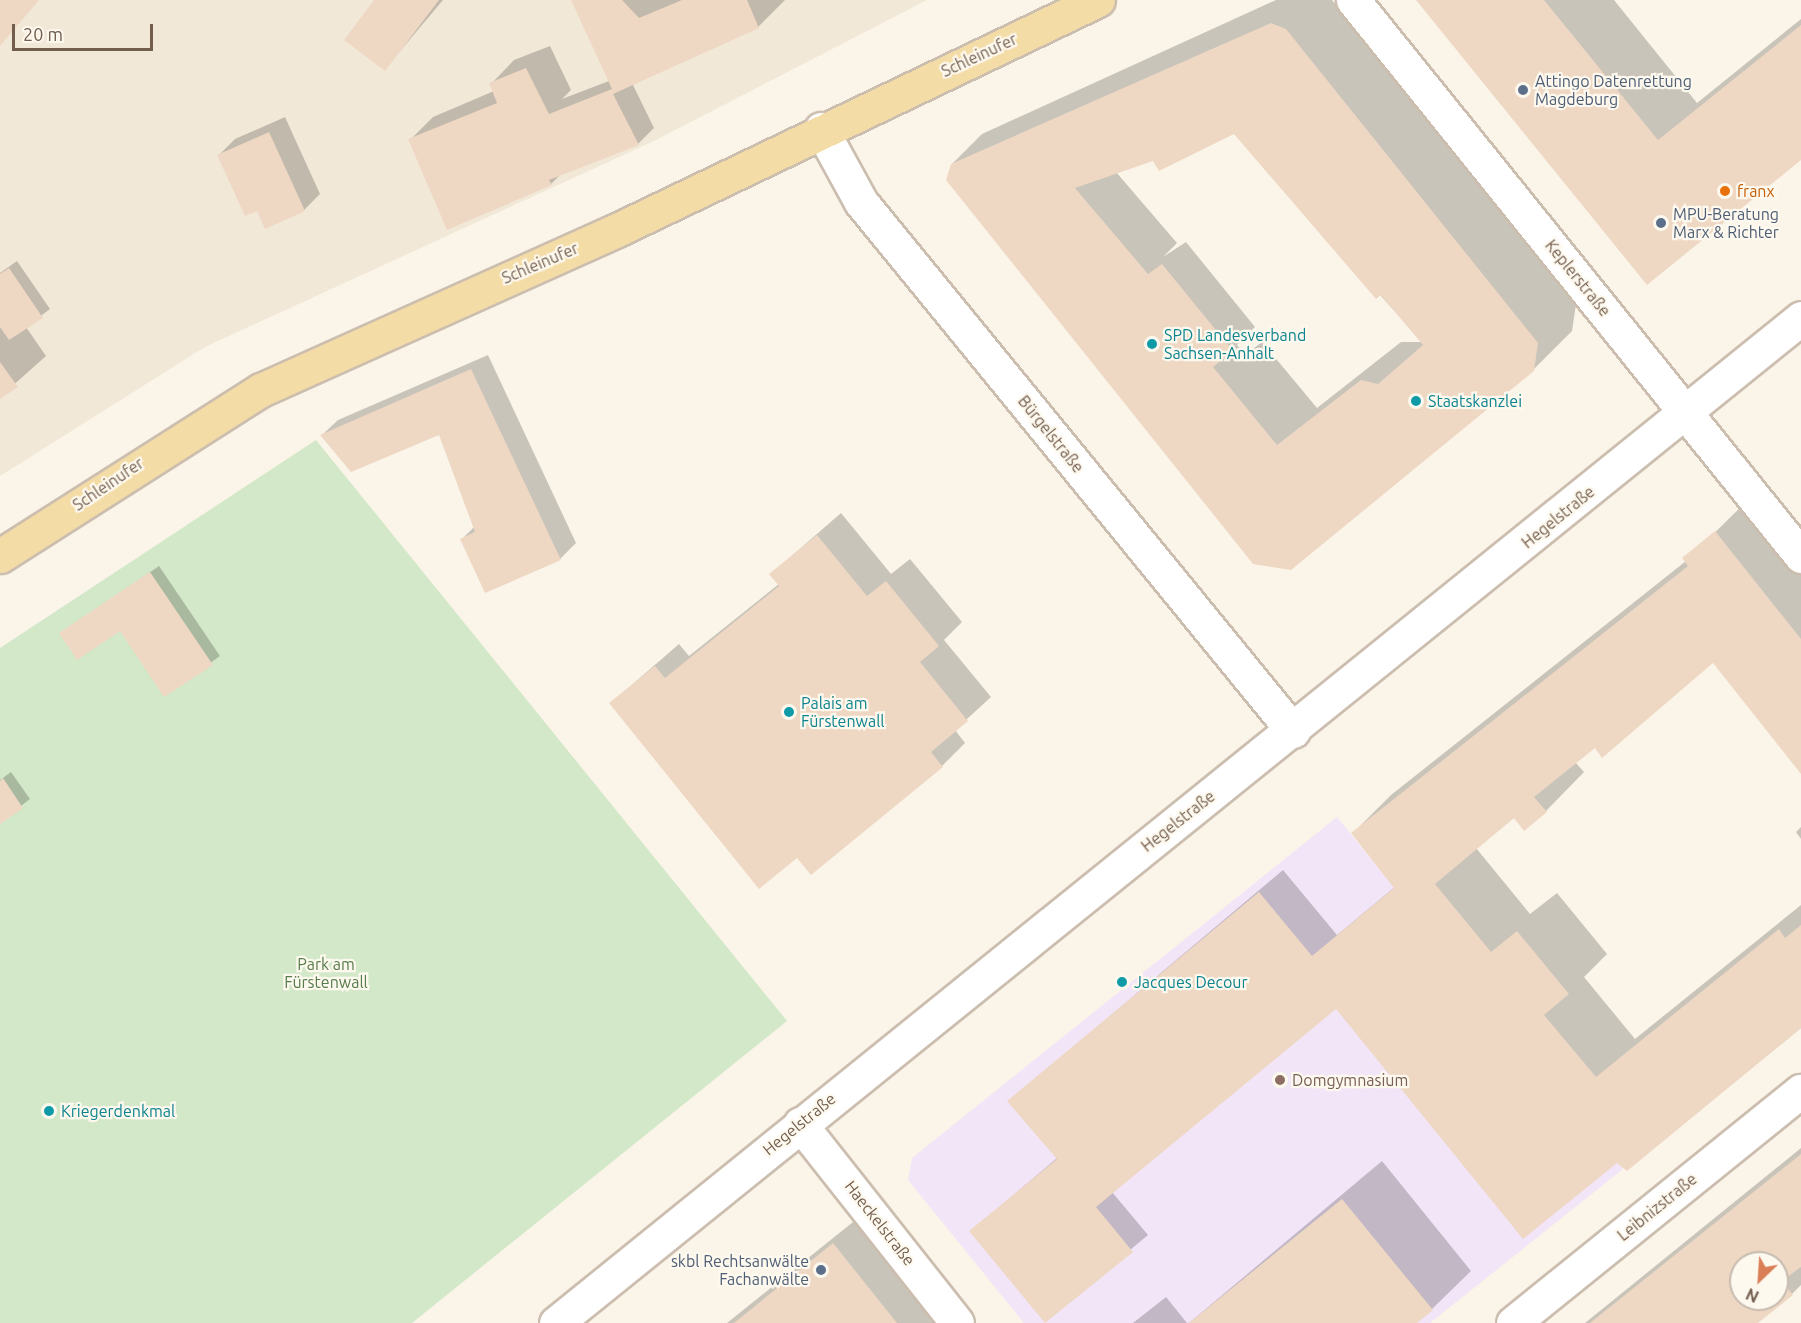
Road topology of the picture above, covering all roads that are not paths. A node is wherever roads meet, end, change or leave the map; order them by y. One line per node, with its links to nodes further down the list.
1 (1098, 0): 3 (main road, Schleinufer)
2 (1353, 0): 5 (street, Keplerstraße)
3 (821, 129): 6 (main road, Schleinufer); 8 (street, Bürgelstraße)
4 (1801, 318): 5 (street, Hegelstraße)
5 (1687, 413): 7 (street, Keplerstraße); 8 (street, Hegelstraße)
6 (0, 556)
7 (1801, 556)
8 (1293, 731): 10 (street, Hegelstraße)
9 (1801, 1091): 13 (street, Leibnizstraße)
10 (800, 1124): 11 (street, Hegelstraße); 12 (street, Haeckelstraße)
11 (555, 1323)
12 (957, 1323)
13 (1513, 1323)

